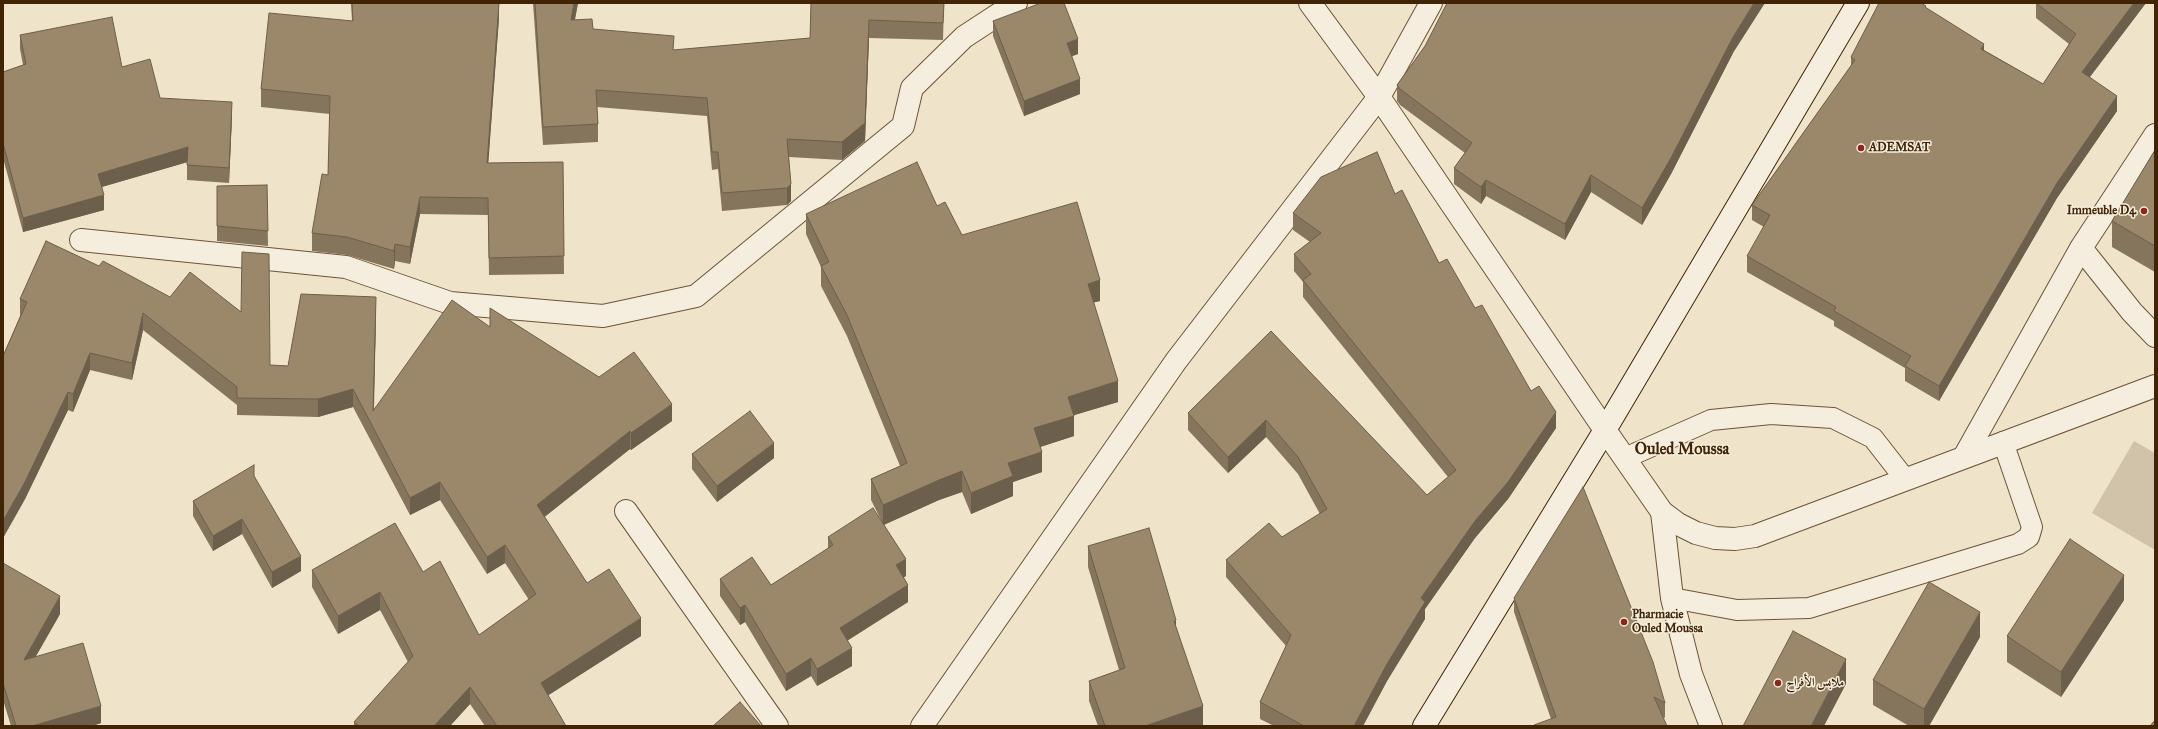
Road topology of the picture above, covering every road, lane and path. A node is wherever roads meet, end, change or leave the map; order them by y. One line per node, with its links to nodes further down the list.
1 (1016, 3): 7 (street)
2 (1310, 3): 5 (street)
3 (1431, 3): 5 (street)
4 (1858, 3): 11 (street)
5 (1379, 96): 11 (street); 20 (street)
6 (2155, 135): 8 (street)
7 (82, 240)
8 (2081, 248): 9 (street); 13 (street)
9 (2155, 336)
10 (2155, 386): 12 (street)
11 (1605, 430): 14 (street); 21 (street)
12 (2003, 442): 13 (street); 18 (lane)
13 (1964, 457): 15 (street)
14 (1625, 458): 15 (lane); 17 (street)
15 (1905, 479): 17 (street)
16 (626, 511): 19 (street)
17 (1662, 512): 18 (street)
18 (1672, 598): 22 (street)
19 (777, 726)
20 (922, 726)
21 (1424, 726)
22 (1711, 726)

